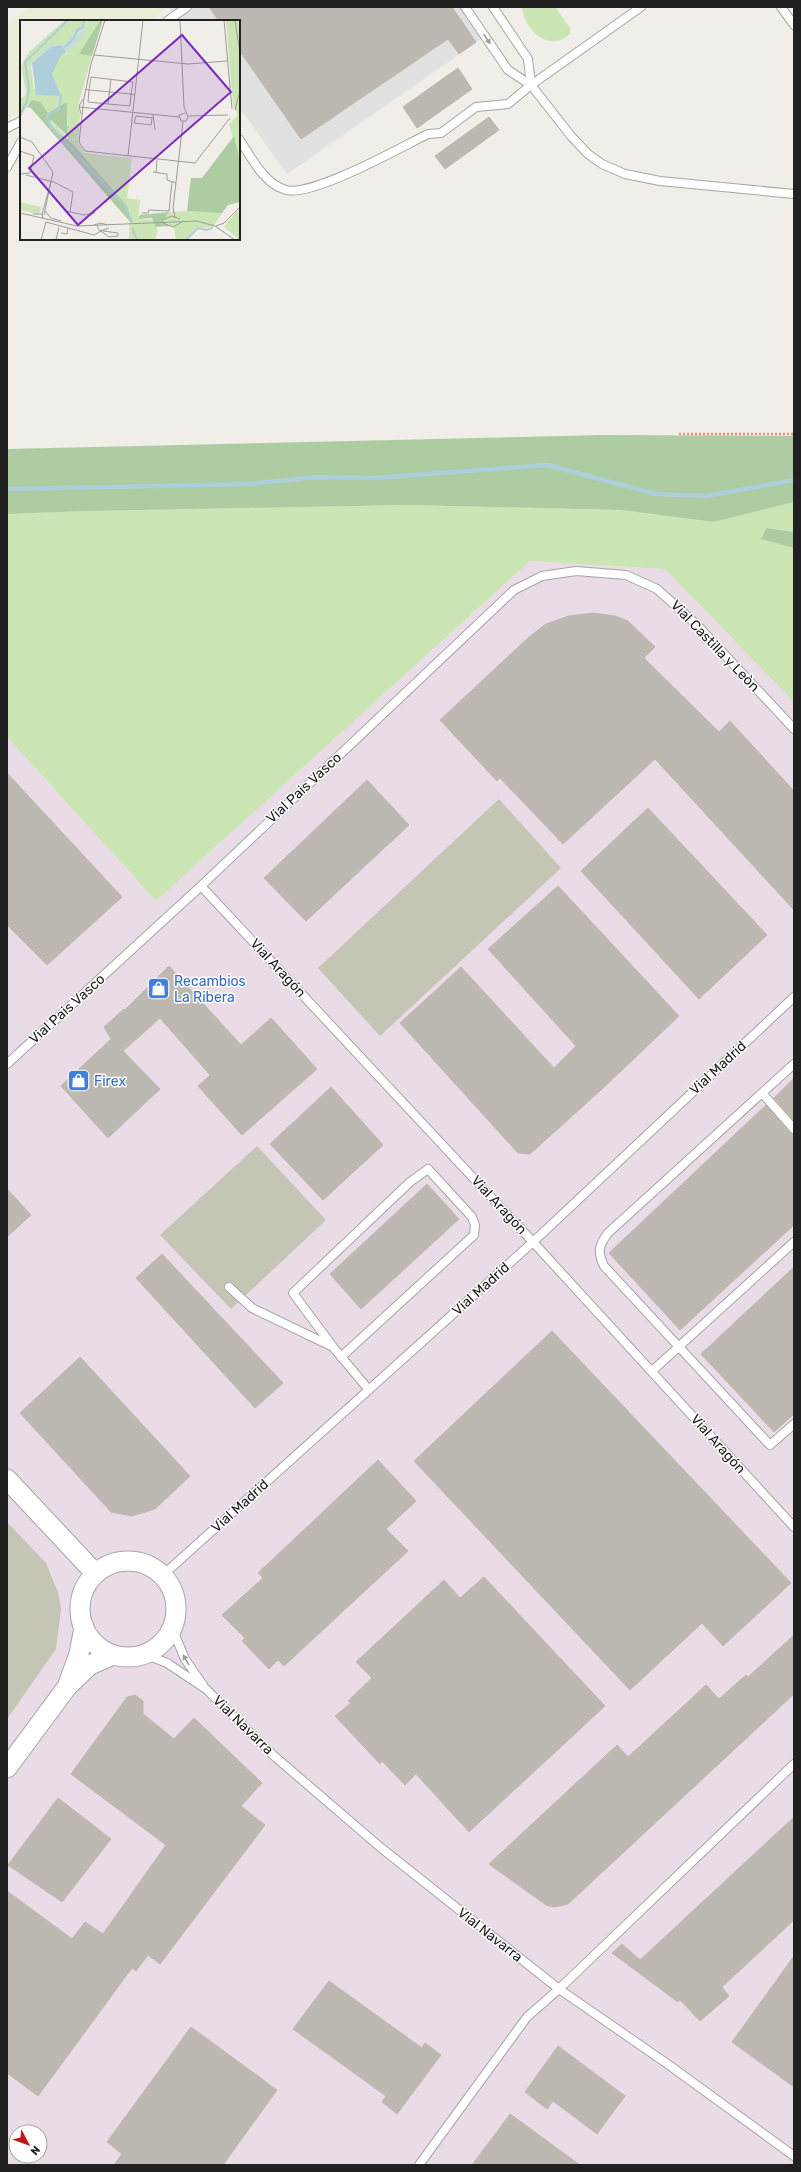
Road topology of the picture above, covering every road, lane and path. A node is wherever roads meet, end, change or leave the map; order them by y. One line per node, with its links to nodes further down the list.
1 (187, 7): 6 (lane)
2 (465, 7): 8 (lane, one-way to 8)
3 (493, 7): 8 (lane)
4 (640, 7): 8 (lane)
5 (781, 7): 7 (lane)
6 (168, 20)
7 (794, 26)
8 (531, 85): 11 (lane); 14 (lane)
9 (20, 122): 10 (lane)
10 (7, 128)
11 (240, 140)
12 (20, 144): 13 (lane)
13 (7, 167)
14 (794, 194)
15 (679, 434): 16 (path)
16 (794, 434)
17 (626, 575): 18 (lane, Vial Castilla y Leòn); 19 (lane, Vial Pais Vasco)
18 (794, 729)
19 (201, 886): 21 (lane, Vial Pais Vasco); 25 (lane, Vial Aragón)
20 (794, 997): 25 (lane, Vial Madrid)
21 (7, 1064)
22 (794, 1064): 23 (lane)
23 (762, 1094): 24 (lane); 29 (lane)
24 (794, 1129)
25 (533, 1242): 31 (lane, Vial Aragón); 32 (lane, Vial Madrid)
26 (794, 1242): 29 (lane)
27 (229, 1287): 28 (lane)
28 (333, 1347): 30 (lane); 30 (lane)
29 (679, 1348): 31 (lane); 33 (lane)
30 (341, 1357): 32 (lane)
31 (652, 1371): 35 (lane, Vial Aragón)
32 (369, 1390): 37 (lane, Vial Madrid)
33 (794, 1424)
34 (7, 1479): 36 (street)
35 (794, 1527)
36 (95, 1574): 37 (street); 38 (street)
37 (163, 1575): 39 (street)
38 (84, 1627): 40 (street); 42 (street)
39 (172, 1628): 41 (street); 43 (lane, Vial Navarra, one-way to 39)
40 (114, 1655): 41 (street); 42 (street)
41 (147, 1655): 43 (lane, Vial Navarra)
42 (67, 1687): 45 (street)
43 (206, 1689): 46 (lane, Vial Navarra)
44 (794, 1764): 46 (lane)
45 (7, 1768)
46 (559, 1989): 47 (lane, Vial Navarra); 48 (lane)
47 (794, 2156)
48 (419, 2165)

